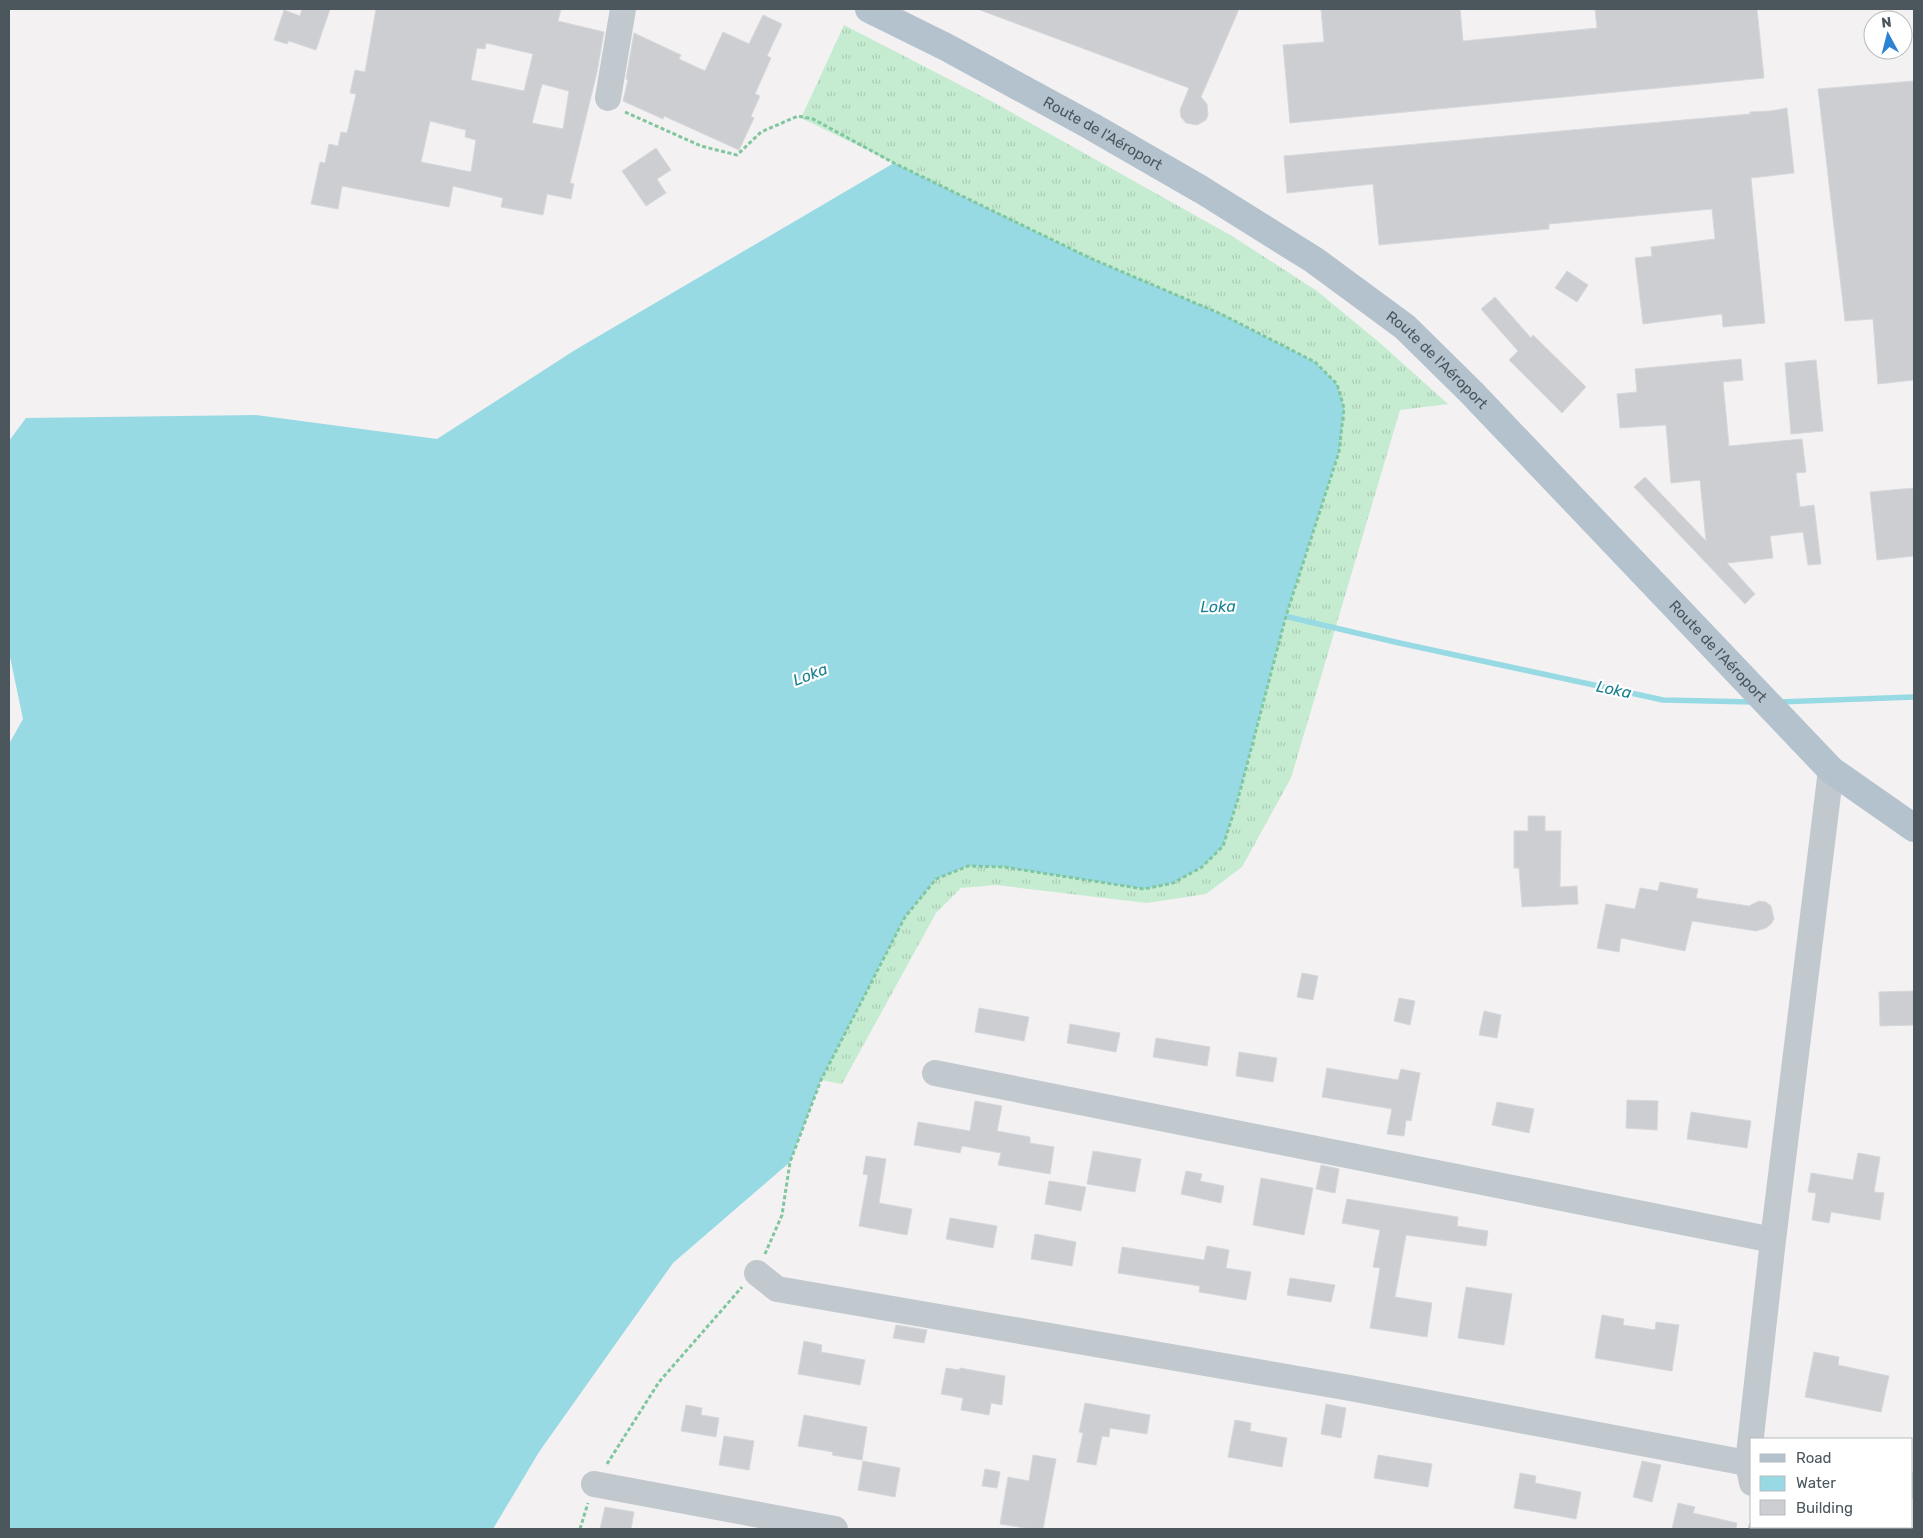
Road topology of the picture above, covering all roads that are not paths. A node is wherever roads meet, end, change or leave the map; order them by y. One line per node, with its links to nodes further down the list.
1 (623, 9): 3 (street)
2 (869, 9): 4 (main road, Route de l'Aéroport)
3 (608, 98)
4 (1831, 770): 5 (main road, Route de l'Aéroport); 7 (street)
5 (1914, 828)
6 (935, 1073): 7 (street)
7 (1773, 1240): 9 (street)
8 (757, 1273): 10 (street)
9 (1753, 1438)
10 (1750, 1470)
11 (594, 1484): 12 (street)
12 (835, 1529)

